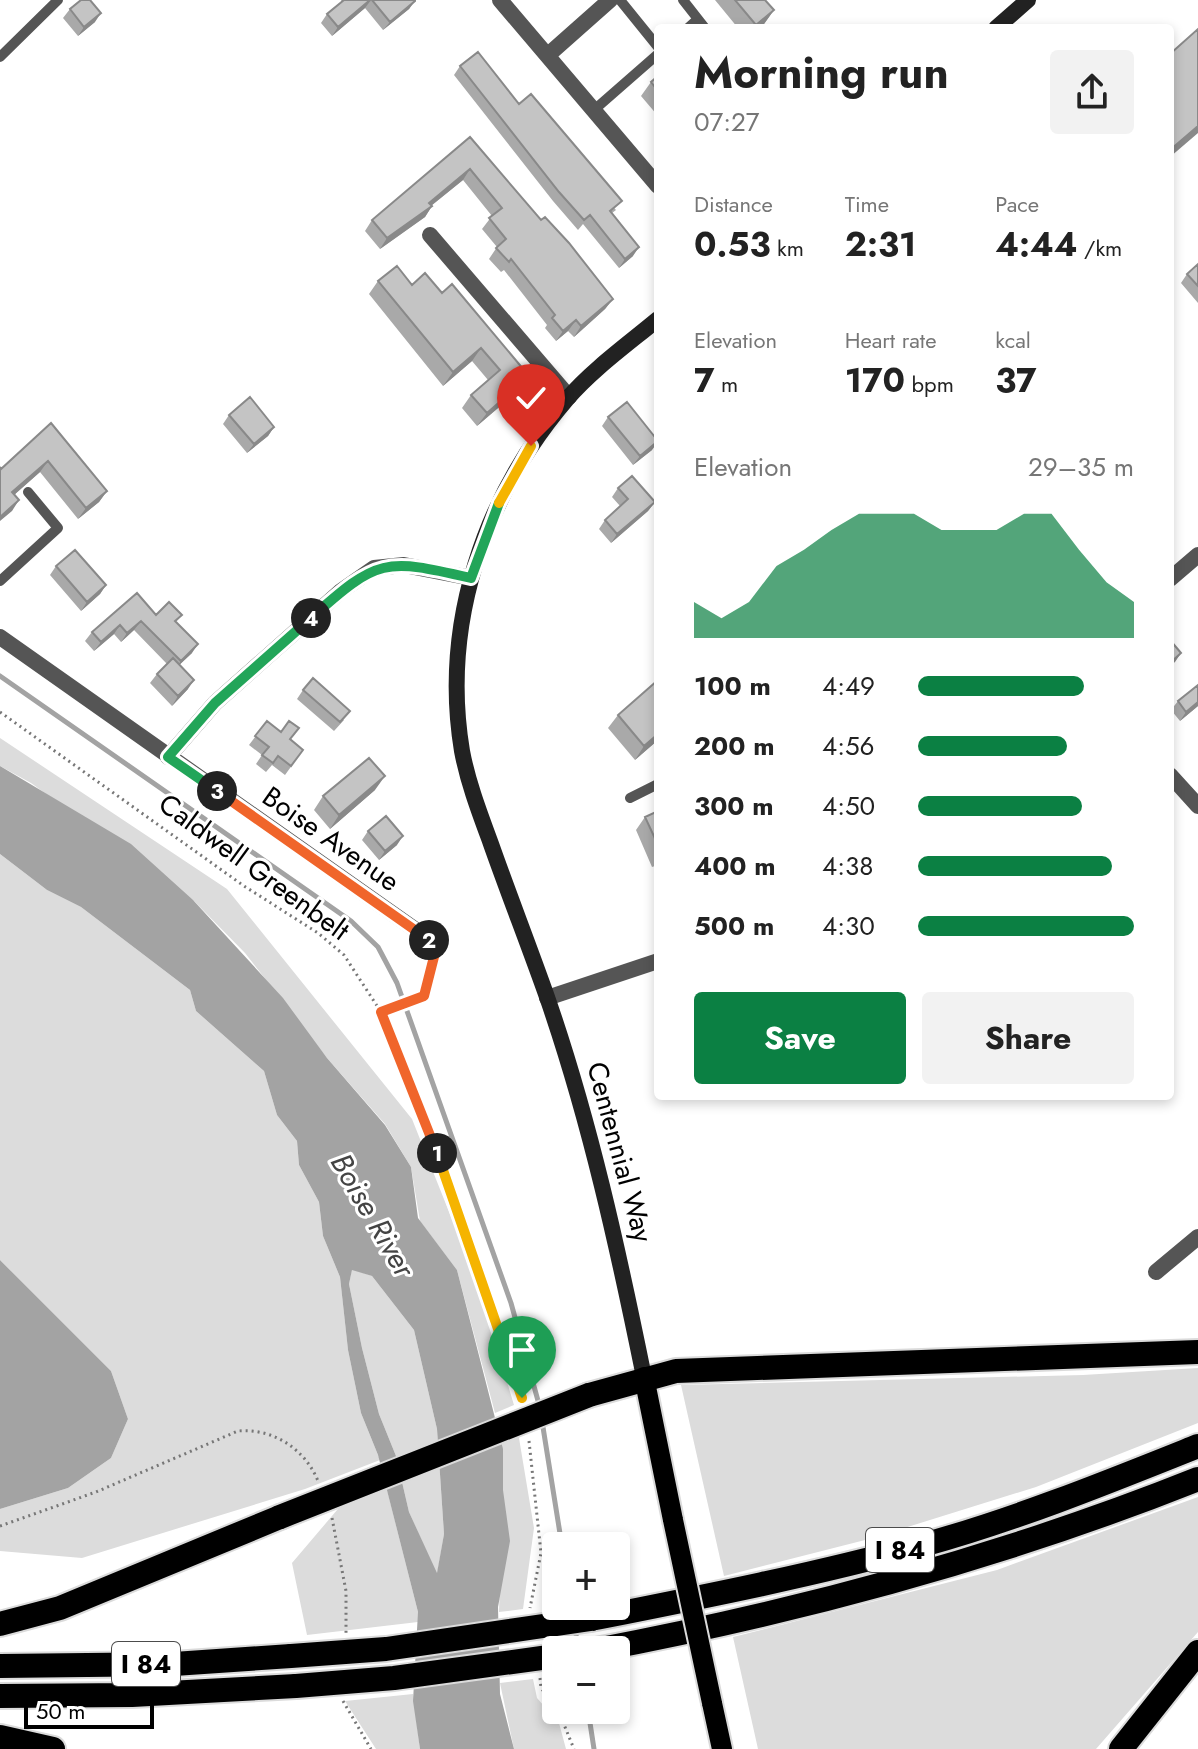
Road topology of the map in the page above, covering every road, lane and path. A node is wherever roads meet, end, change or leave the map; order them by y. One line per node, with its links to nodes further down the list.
1 (58, 0): 11 (lane)
2 (500, 0): 10 (street)
3 (610, 0): 10 (street)
4 (620, 0): 9 (lane)
5 (683, 0): 7 (lane)
6 (1028, 0): 8 (main road)
7 (702, 24)
8 (1001, 24)
9 (654, 42)
10 (548, 55): 13 (street)
11 (0, 57)
12 (654, 58): 13 (lane)
13 (594, 110): 14 (street)
14 (654, 180)
15 (430, 235): 17 (street)
16 (654, 323): 17 (main road, Centennial Way)
17 (569, 397): 21 (main road, Centennial Way)
18 (28, 492): 22 (lane)
19 (1198, 555): 20 (street)
20 (1174, 576)
21 (471, 578): 25 (street); 32 (main road, Centennial Way)
22 (0, 581)
23 (0, 637): 25 (street, Boise Avenue)
24 (0, 712): 33 (path, Caldwell Greenbelt)
25 (168, 757): 30 (street, Boise Avenue)
26 (1174, 779): 29 (street)
27 (654, 786): 28 (lane)
28 (630, 798)
29 (1198, 806)
30 (437, 945): 33 (path)
31 (654, 962): 32 (street)
32 (547, 998): 37 (main road, Centennial Way)
33 (381, 1012): 38 (path, Caldwell Greenbelt)
34 (1198, 1237): 35 (street)
35 (1156, 1272)
36 (1198, 1352): 37 (highway)
37 (644, 1377): 43 (highway, bridge); 55 (main road, Centennial Way, bridge)
38 (524, 1412)
39 (528, 1438): 42 (path)
40 (1198, 1446): 47 (highway, I 84, bridge)
41 (1198, 1479): 44 (highway, I 84)
42 (532, 1620)
43 (0, 1624)
44 (630, 1643)
45 (1198, 1652): 56 (highway)
46 (542, 1658): 50 (highway, I 84, bridge)
47 (0, 1666)
48 (539, 1675): 49 (path)
49 (542, 1689)
50 (0, 1696)
51 (564, 1724): 54 (path)
52 (0, 1737): 53 (highway)
53 (53, 1749)
54 (574, 1749)
55 (722, 1749)
56 (1121, 1749)

